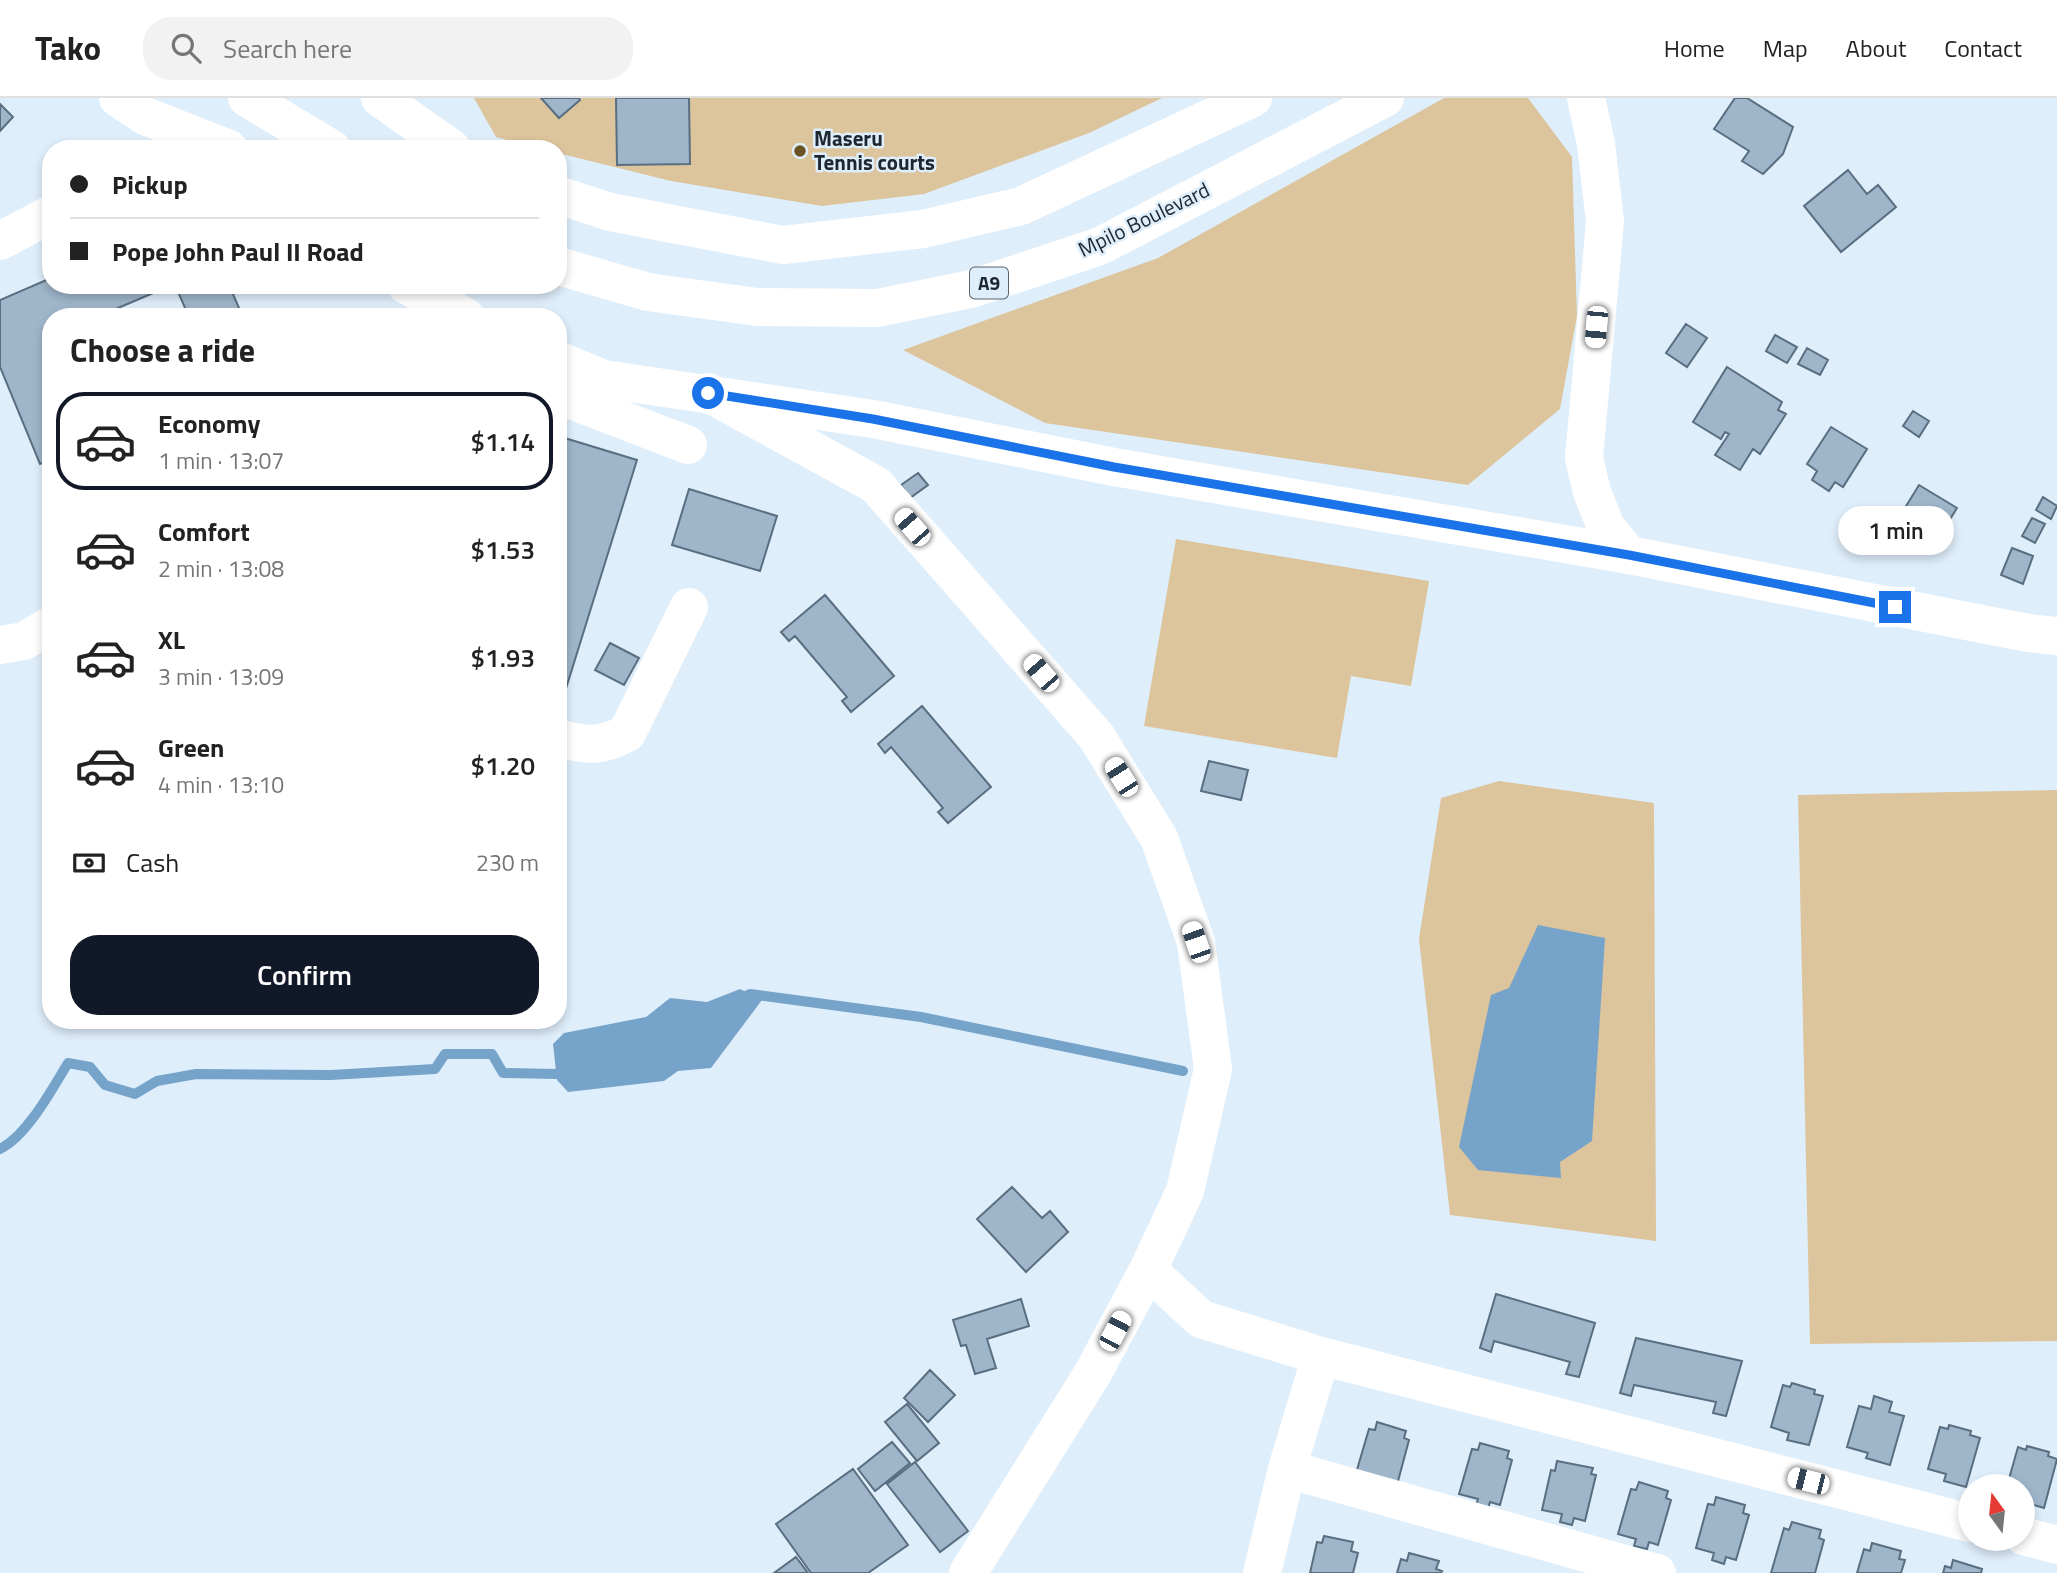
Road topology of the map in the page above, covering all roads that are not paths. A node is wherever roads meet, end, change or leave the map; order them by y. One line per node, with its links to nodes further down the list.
1 (118, 98): 7 (main road)
2 (247, 98): 8 (main road)
3 (380, 98): 9 (main road)
4 (1253, 98): 10 (main road)
5 (1385, 98): 13 (main road, Mpilo Boulevard / A9)
6 (1586, 98): 20 (main road)
7 (206, 140)
8 (307, 140)
9 (439, 140)
10 (567, 198)
11 (42, 219): 12 (main road)
12 (0, 241)
13 (567, 269)
14 (423, 294): 15 (main road)
15 (450, 308)
16 (567, 364): 17 (main road)
17 (708, 393): 20 (main road); 26 (main road)
18 (567, 398): 19 (main road)
19 (688, 444)
20 (1629, 555): 23 (main road)
21 (689, 607): 25 (main road)
22 (42, 630): 24 (main road)
23 (2047, 638)
24 (0, 645)
25 (567, 740)
26 (1147, 1269): 27 (main road); 32 (main road)
27 (1321, 1356): 28 (main road); 29 (main road)
28 (1287, 1469): 33 (main road); 34 (main road)
29 (1958, 1520)
30 (2035, 1539): 31 (main road)
31 (2057, 1545)
32 (968, 1573)
33 (1262, 1573)
34 (1657, 1573)

